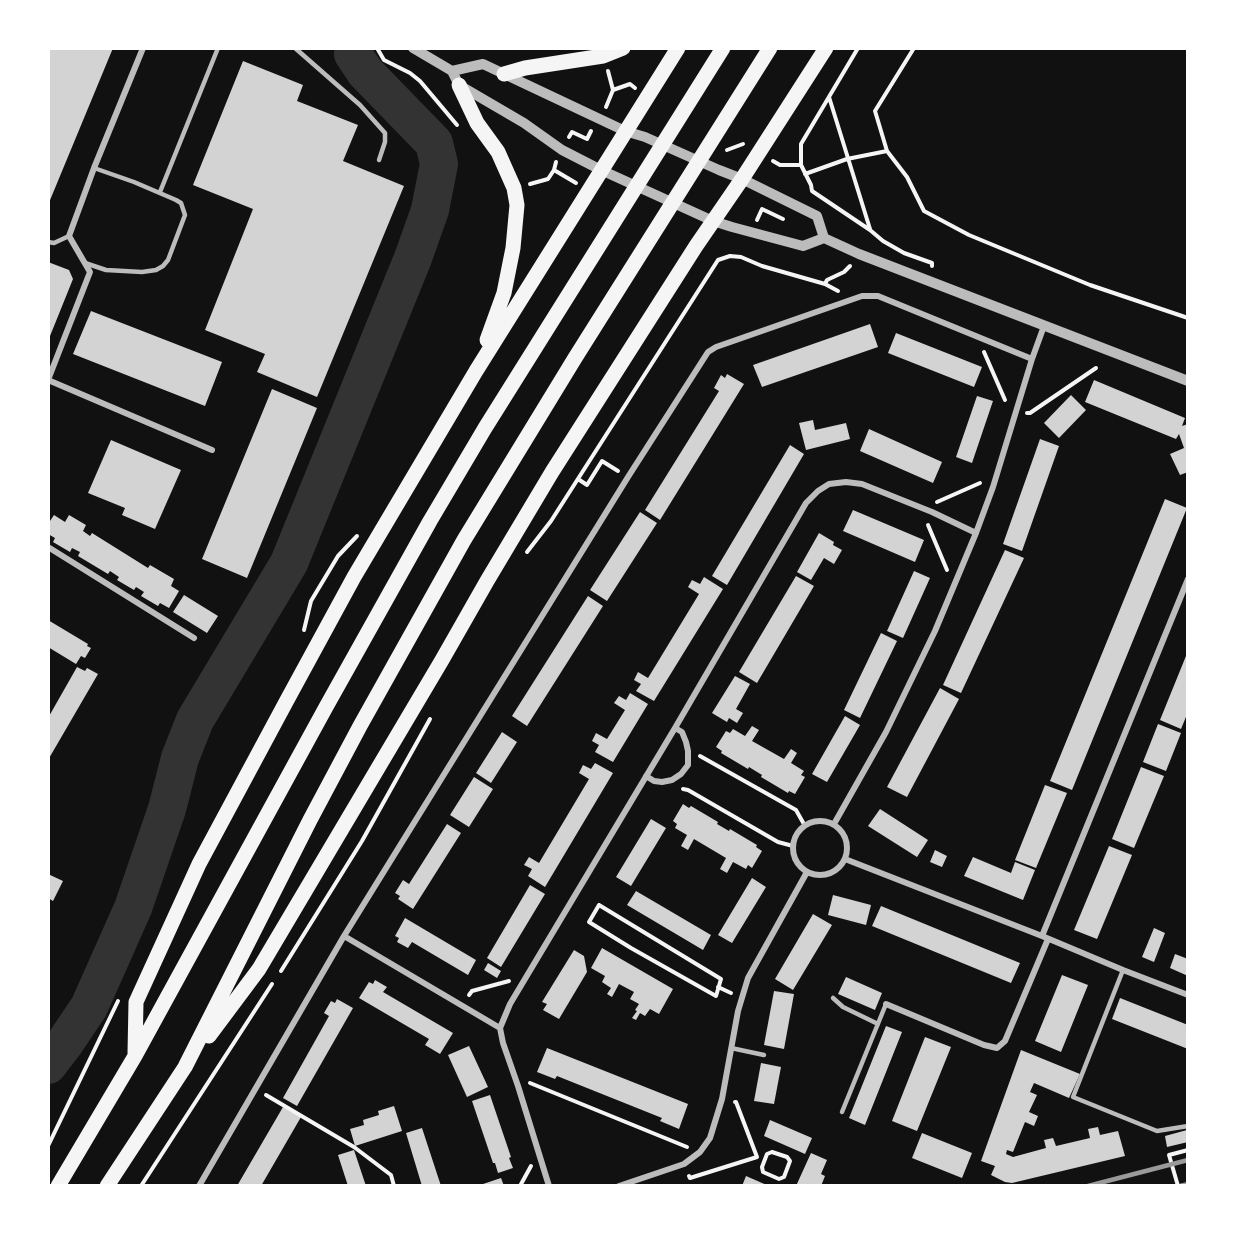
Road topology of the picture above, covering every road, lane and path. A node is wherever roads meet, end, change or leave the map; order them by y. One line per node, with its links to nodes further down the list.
1 (142, 48): 31 (street)
2 (218, 48): 38 (lane)
3 (295, 48): 28 (lane)
4 (377, 48): 21 (path)
5 (413, 48): 14 (street)
6 (623, 48): 15 (highway)
7 (678, 48): 23 (highway)
8 (723, 48): 97 (highway)
9 (770, 48): 98 (highway)
10 (826, 48): 35 (highway)
11 (858, 48): 19 (path)
12 (914, 48): 25 (path)
13 (607, 68): 17 (path)
14 (452, 70): 15 (street); 16 (street)
15 (504, 74): 23 (street)
16 (459, 85): 33 (street); 56 (highway)
17 (613, 90): 18 (path); 20 (path)
18 (639, 91)
19 (829, 97): 27 (path); 30 (path)
20 (606, 107)
21 (459, 127)
22 (591, 131): 24 (path)
23 (625, 131): 33 (highway); 35 (street)
24 (567, 141)
25 (886, 151): 27 (path); 51 (path)
26 (557, 159): 32 (path)
27 (847, 159): 34 (path); 42 (path)
28 (379, 160)
29 (780, 165): 30 (path)
30 (801, 165): 34 (path)
31 (94, 168): 38 (lane); 43 (street)
32 (554, 170): 36 (path); 37 (path)
33 (601, 170): 40 (street); 56 (highway)
34 (805, 174): 42 (path)
35 (742, 178): 40 (highway); 44 (street)
36 (525, 185)
37 (579, 185)
38 (160, 192): 49 (lane)
39 (758, 217): 41 (path)
40 (713, 221): 44 (street); 98 (highway)
41 (793, 223)
42 (870, 230): 50 (path)
43 (69, 236): 45 (lane); 49 (street)
44 (824, 238): 47 (street)
45 (48, 242)
46 (744, 251): 48 (path)
47 (859, 254): 48 (path); 52 (street)
48 (741, 257): 63 (path)
49 (84, 263): 57 (street)
50 (932, 263)
51 (1188, 318)
52 (1044, 326): 54 (street); 58 (street)
53 (986, 340): 54 (street); 59 (path); 84 (street)
54 (1032, 358): 68 (street)
55 (1096, 368): 60 (path)
56 (476, 371): 97 (highway)
57 (48, 380): 61 (street)
58 (1188, 381)
59 (1008, 406)
60 (1027, 412)
61 (212, 450)
62 (622, 473): 63 (path)
63 (578, 479): 65 (path)
64 (983, 482): 66 (path)
65 (566, 497)
66 (937, 502)
67 (927, 524): 71 (path)
68 (976, 533): 75 (street); 79 (street)
69 (357, 536): 73 (path)
70 (48, 547): 74 (street)
71 (947, 571)
72 (1188, 579): 85 (street)
73 (311, 601)
74 (194, 638)
75 (675, 728): 76 (street); 77 (street)
76 (688, 751): 78 (street); 80 (path)
77 (646, 776): 78 (street); 87 (street)
78 (672, 780): 81 (path)
79 (834, 824): 80 (street); 82 (street)
80 (805, 826): 81 (street)
81 (793, 846): 83 (street)
82 (845, 859): 83 (street); 85 (street)
83 (807, 872): 95 (street)
84 (344, 936): 94 (street); 100 (street)
85 (1045, 937): 86 (street); 92 (street)
86 (1124, 970): 88 (street); 104 (lane)
87 (519, 988): 90 (path); 94 (street)
88 (1188, 995)
89 (716, 996): 89 (path)
90 (467, 998)
91 (833, 998): 93 (lane)
92 (886, 1004): 93 (lane)
93 (878, 1024): 102 (lane)
94 (500, 1028): 99 (street)
95 (731, 1048): 96 (lane); 101 (street)
96 (764, 1055)
97 (135, 1056): 112 (highway)
98 (185, 1067): 113 (highway)
99 (518, 1086): 108 (path); 117 (street)
100 (255, 1089): 115 (street); 116 (path)
101 (722, 1099): 108 (street); 109 (path)
102 (842, 1112)
103 (186, 1117): 114 (path)
104 (1188, 1126)
105 (57, 1127): 106 (path)
106 (48, 1146)
107 (1188, 1150): 119 (path)
108 (700, 1152): 111 (street)
109 (757, 1157): 110 (path); 111 (path)
110 (764, 1161): 110 (path)
111 (684, 1164): 118 (street)
112 (58, 1186)
113 (107, 1186)
114 (141, 1186)
115 (199, 1186)
116 (394, 1186)
117 (549, 1186)
118 (619, 1186)
119 (1178, 1186)

